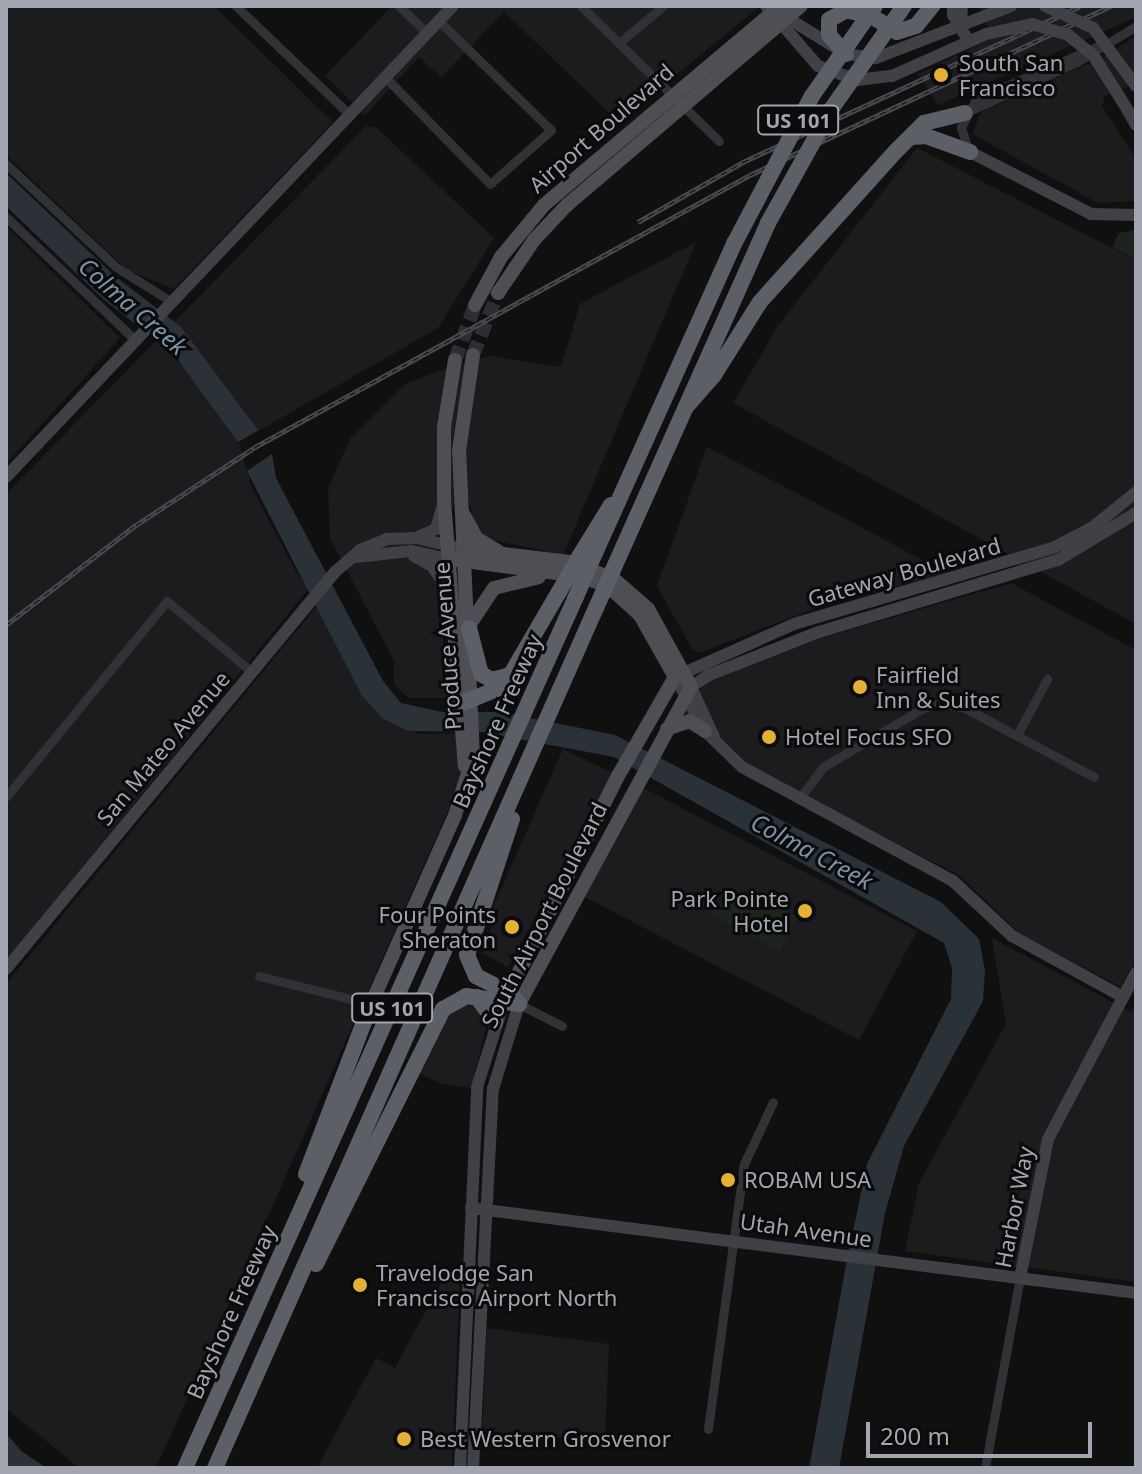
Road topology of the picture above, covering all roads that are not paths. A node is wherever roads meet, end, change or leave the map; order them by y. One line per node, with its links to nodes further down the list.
1 (236, 6): 28 (street)
2 (399, 6): 19 (street)
3 (453, 6): 16 (street)
4 (581, 6): 20 (street)
5 (663, 6): 20 (street)
6 (855, 6): 14 (highway)
7 (904, 6): 42 (highway, US 101, bridge)
8 (932, 6): 14 (highway)
9 (953, 6): 17 (street)
10 (964, 6): 15 (street); 17 (street)
11 (1011, 6): 15 (street)
12 (1045, 6): 24 (street, bridge)
13 (782, 12): 21 (street); 22 (street); 25 (main road, Airport Boulevard); 26 (main road, Airport Boulevard)
14 (872, 12): 22 (highway); 55 (highway, US 101, bridge)
15 (979, 16): 17 (street)
16 (439, 21): 19 (street); 23 (street)
17 (961, 24): 21 (street); 22 (street)
18 (1136, 26): 27 (street)
19 (428, 34): 23 (street)
20 (620, 42): 25 (street)
21 (969, 42): 29 (street, bridge)
22 (846, 54)
23 (386, 78): 28 (street)
24 (1136, 86)
25 (674, 94): 26 (street); 37 (main road, Airport Boulevard)
26 (687, 106): 31 (street); 36 (main road, Airport Boulevard)
27 (965, 113): 30 (highway); 32 (street)
28 (350, 115): 38 (street)
29 (1136, 125)
30 (911, 137): 32 (highway); 42 (highway)
31 (719, 141)
32 (970, 152): 34 (street)
33 (6, 164): 38 (street)
34 (1136, 215)
35 (6, 217): 39 (street)
36 (498, 293)
37 (475, 305)
38 (169, 306): 39 (street)
39 (139, 337): 43 (street)
40 (473, 355): 44 (main road)
41 (455, 360): 46 (main road)
42 (705, 377): 67 (highway, Bayshore Freeway / US 101, bridge)
43 (6, 477)
44 (459, 491): 50 (main road); 51 (main road)
45 (1136, 492): 58 (street, Gateway Boulevard)
46 (444, 501): 48 (street); 50 (main road)
47 (1136, 513): 61 (street, Gateway Boulevard)
48 (417, 538): 50 (street, San Mateo Avenue); 52 (street, San Mateo Avenue)
49 (399, 551): 50 (street); 52 (street); 54 (street)
50 (456, 554): 51 (main road); 53 (main road); 54 (main road, Produce Avenue); 56 (main road, Produce Avenue)
51 (517, 556): 58 (main road)
52 (355, 557): 57 (street, San Mateo Avenue)
53 (561, 574): 56 (main road); 58 (main road)
54 (452, 596): 62 (main road, Produce Avenue)
55 (567, 596): 59 (highway); 84 (highway, Bayshore Freeway / US 101)
56 (469, 628): 59 (highway); 62 (main road, Produce Avenue)
57 (252, 672): 69 (street); 71 (street, San Mateo Avenue)
58 (679, 674): 61 (main road); 76 (main road, South Airport Boulevard)
59 (511, 675): 62 (highway)
60 (1047, 679): 64 (street)
61 (688, 691): 63 (street); 65 (main road, South Airport Boulevard); 66 (street)
62 (469, 705): 77 (main road, Produce Avenue)
63 (705, 731): 65 (main road); 66 (street)
64 (1017, 735): 68 (street); 70 (street)
65 (661, 737): 76 (main road, South Airport Boulevard)
66 (719, 747): 70 (street)
67 (530, 756): 76 (highway); 87 (highway, Bayshore Freeway / US 101)
68 (1094, 777)
69 (6, 797)
70 (799, 799): 75 (street)
71 (6, 969)
72 (1136, 973): 75 (street, Harbor Way)
73 (259, 976): 77 (street)
74 (476, 996): 76 (highway); 78 (highway); 87 (highway)
75 (1123, 997): 85 (street, Harbor Way)
76 (510, 999): 78 (street, South Airport Boulevard); 79 (street); 82 (street, South Airport Boulevard)
77 (371, 1004): 84 (highway)
78 (495, 1022): 81 (street, South Airport Boulevard)
79 (562, 1026)
80 (773, 1102): 83 (street)
81 (471, 1208): 82 (street, Utah Avenue); 91 (street, South Airport Boulevard)
82 (486, 1210): 83 (street, Utah Avenue); 92 (street, South Airport Boulevard)
83 (733, 1240): 85 (street, Utah Avenue); 88 (street)
84 (276, 1264): 89 (highway, Bayshore Freeway / US 101)
85 (1020, 1278): 86 (street, Utah Avenue); 93 (street, Harbor Way)
86 (1136, 1293)
87 (280, 1324): 90 (highway, Bayshore Freeway / US 101)
88 (708, 1429)
89 (185, 1468)
90 (215, 1468)
91 (460, 1468)
92 (473, 1468)
93 (985, 1468)

